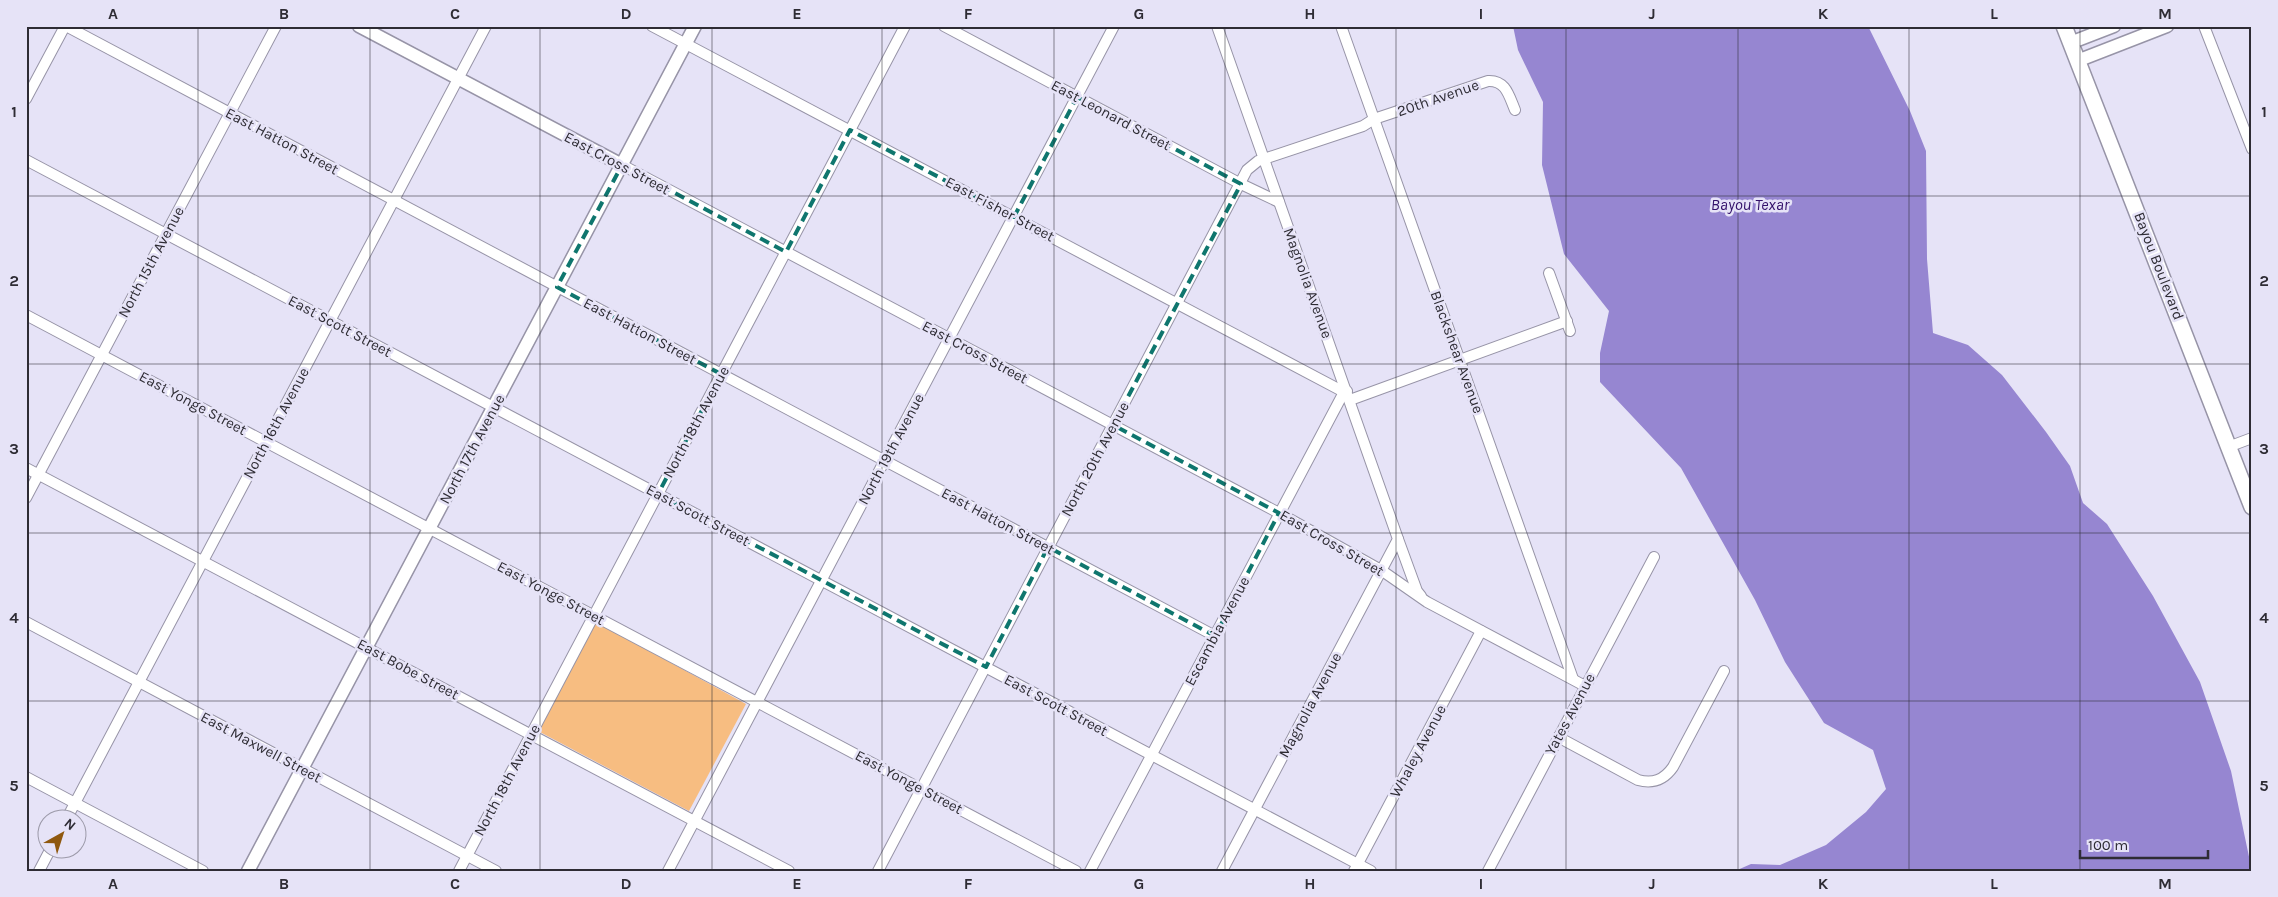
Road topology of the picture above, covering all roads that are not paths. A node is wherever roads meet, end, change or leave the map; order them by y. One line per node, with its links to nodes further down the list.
1 (65, 26): 21 (street); 23 (street, East Hatton Street)
2 (276, 26): 23 (street, North 15th Avenue)
3 (359, 26): 19 (street, East Cross Street)
4 (486, 26): 19 (street, North 16th Avenue)
5 (652, 26): 17 (street, East Fisher Street)
6 (695, 26): 17 (street, North 17th Avenue)
7 (904, 26): 25 (street, North 18th Avenue)
8 (944, 26): 20 (street, East Leonard Street)
9 (1114, 26): 20 (street, North 19th Avenue)
10 (1217, 26): 27 (street, Magnolia Avenue)
11 (1341, 26): 24 (street, Blackshear Avenue)
12 (2064, 26): 16 (main road, Bayou Boulevard)
13 (2114, 26): 16 (street)
14 (2166, 26): 18 (street)
15 (2204, 26): 26 (street)
16 (2070, 43): 18 (main road, Bayou Boulevard)
17 (686, 44): 25 (street, East Fisher Street); 29 (street, North 17th Avenue)
18 (2077, 61): 50 (main road, Bayou Boulevard)
19 (458, 78): 29 (street, East Cross Street); 31 (street, North 16th Avenue)
20 (1077, 97): 30 (street, East Leonard Street); 33 (street, North 19th Avenue)
21 (26, 99)
22 (1515, 110): 24 (street, 20th Avenue)
23 (230, 113): 31 (street, East Hatton Street); 34 (street, North 15th Avenue)
24 (1374, 119): 27 (street, North 20th Avenue); 43 (street, Blackshear Avenue)
25 (850, 130): 33 (street, East Fisher Street); 35 (street, North 18th Avenue)
26 (2252, 149)
27 (1264, 159): 30 (street, North 20th Avenue); 32 (street, Magnolia Avenue)
28 (26, 160): 34 (street, East Scott Street)
29 (622, 165): 35 (street, East Cross Street); 37 (street, North 17th Avenue)
30 (1241, 184): 32 (street, East Leonard Street); 38 (street, North 20th Avenue)
31 (394, 200): 37 (street, East Hatton Street); 40 (street, North 16th Avenue)
32 (1279, 202): 45 (street, Magnolia Avenue)
33 (1014, 217): 38 (street, East Fisher Street); 41 (street, North 19th Avenue)
34 (166, 234): 40 (street, East Scott Street); 42 (street, North 15th Avenue)
35 (786, 252): 41 (street, East Cross Street); 44 (street, North 18th Avenue)
36 (1549, 273): 43 (street)
37 (557, 287): 44 (street, East Hatton Street); 46 (street, North 17th Avenue)
38 (1177, 304): 45 (street, East Fisher Street); 47 (street, North 20th Avenue)
39 (26, 315): 42 (street, East Yonge Street)
40 (330, 320): 46 (street, East Scott Street); 49 (street, North 16th Avenue)
41 (950, 339): 47 (street, East Cross Street); 51 (street, North 19th Avenue)
42 (102, 355): 49 (street, East Yonge Street); 53 (street, North 15th Avenue)
43 (1459, 360): 45 (street); 73 (street, Blackshear Avenue)
44 (721, 374): 51 (street, East Hatton Street); 54 (street, North 18th Avenue)
45 (1347, 394): 57 (street, Escambia Avenue); 59 (street, Magnolia Avenue)
46 (494, 407): 54 (street, East Scott Street); 58 (street, North 17th Avenue)
47 (1113, 425): 57 (street, East Cross Street); 60 (street, North 20th Avenue)
48 (2252, 438): 50 (street)
49 (266, 442): 58 (street, East Yonge Street); 62 (street, North 16th Avenue)
50 (2228, 447): 56 (main road, Bayou Boulevard)
51 (885, 461): 60 (street, East Hatton Street); 64 (street, North 19th Avenue)
52 (26, 468): 53 (street, East Bobe Street)
53 (39, 474): 55 (street, North 15th Avenue); 62 (street, East Bobe Street)
54 (658, 494): 64 (street, East Scott Street); 66 (street, North 18th Avenue)
55 (26, 498)
56 (2252, 507)
57 (1279, 513): 63 (street, East Cross Street); 69 (street, Escambia Avenue)
58 (430, 528): 66 (street, East Yonge Street); 70 (street, North 17th Avenue)
59 (1398, 539): 63 (street, Magnolia Avenue); 65 (street, Magnolia Avenue)
60 (1048, 548): 69 (street, East Hatton Street); 71 (street, North 20th Avenue)
61 (1654, 557): 75 (street, Yates Avenue)
62 (203, 561): 70 (street, East Bobe Street); 74 (street, North 16th Avenue)
63 (1381, 570): 65 (street, East Cross Street); 84 (street, Magnolia Avenue)
64 (822, 580): 71 (street, East Scott Street); 76 (street, North 19th Avenue)
65 (1427, 602): 68 (street, East Cross Street)
66 (594, 615): 76 (street, East Yonge Street); 77 (street, North 18th Avenue)
67 (26, 622): 74 (street, East Maxwell Street)
68 (1481, 631): 73 (street, East Cross Street); 88 (street, Whaley Avenue)
69 (1215, 636): 79 (street, Escambia Avenue)
70 (367, 647): 77 (street, East Bobe Street); 80 (street, North 17th Avenue)
71 (986, 667): 79 (street, East Scott Street); 82 (street, North 20th Avenue)
72 (1724, 672): 78 (street)
73 (1573, 679): 75 (street, East Cross Street)
74 (139, 682): 80 (street, East Maxwell Street); 83 (street, North 16th Avenue)
75 (1585, 686): 78 (street, Yates Avenue)
76 (757, 702): 82 (street, East Yonge Street); 86 (street, North 19th Avenue)
77 (532, 734): 86 (street, East Bobe Street); 87 (street, North 18th Avenue)
78 (1558, 737): 100 (street, Yates Avenue)
79 (1152, 755): 84 (street, East Scott Street); 97 (street, Escambia Avenue)
80 (302, 768): 87 (street, East Maxwell Street); 90 (street, North 17th Avenue)
81 (26, 777): 83 (street)
82 (921, 789): 95 (street, North 20th Avenue); 96 (street, East Yonge Street)
83 (75, 803): 85 (street, North 16th Avenue); 89 (street)
84 (1255, 809): 88 (street, East Scott Street); 98 (street, Magnolia Avenue)
85 (71, 810)
86 (695, 821): 93 (street, North 19th Avenue); 94 (street, East Bobe Street)
87 (467, 855): 91 (street, North 18th Avenue); 92 (street, East Maxwell Street)
88 (1356, 867): 99 (street, East Scott Street)
89 (203, 871)
90 (248, 871)
91 (459, 871)
92 (496, 871)
93 (668, 871)
94 (789, 871)
95 (878, 871)
96 (1076, 871)
97 (1090, 871)
98 (1222, 871)
99 (1371, 871)
100 (1488, 871)

